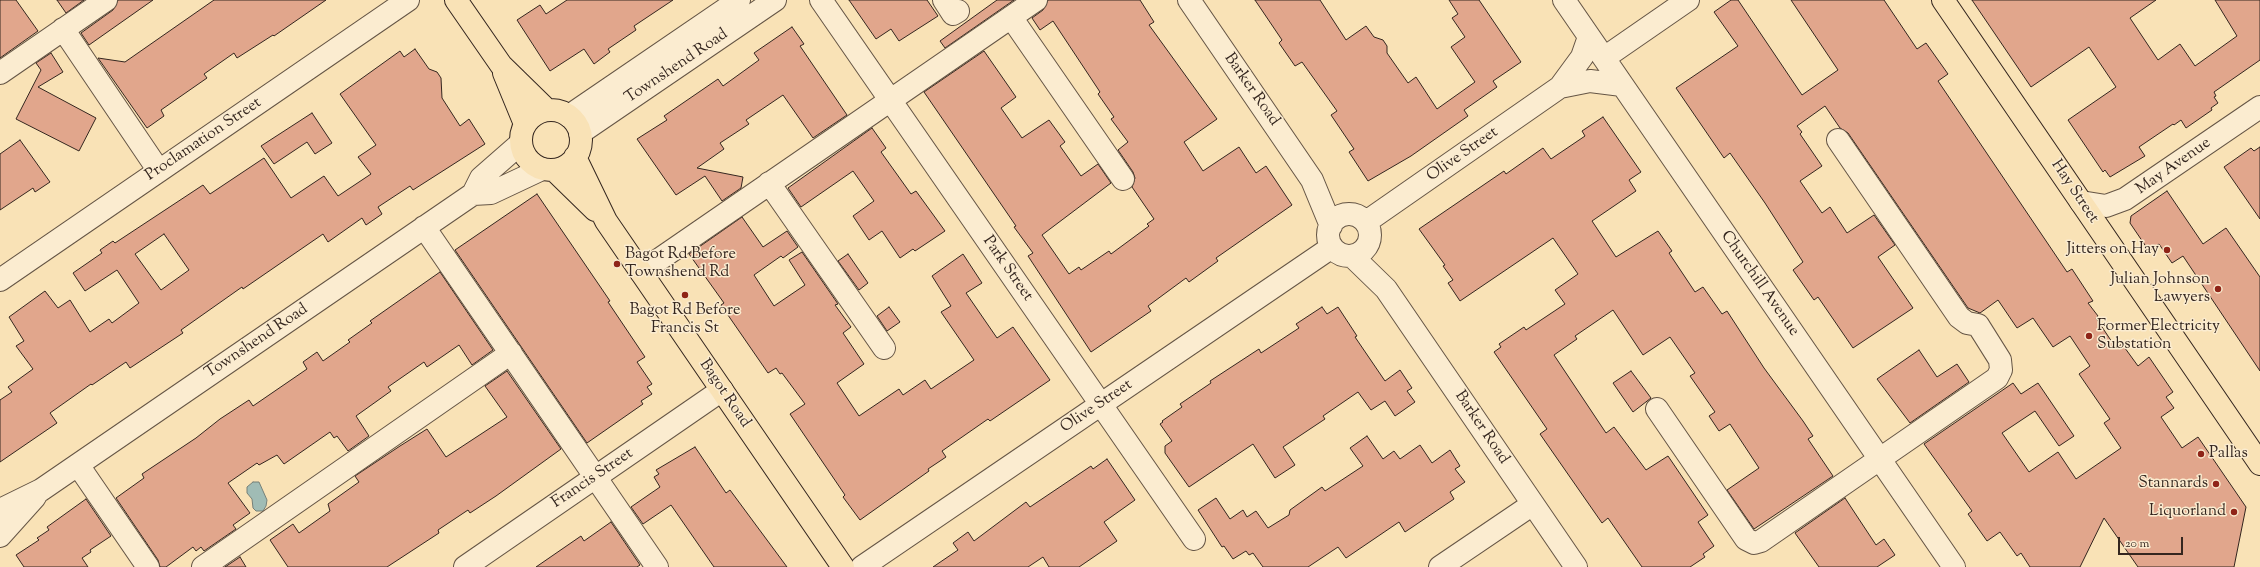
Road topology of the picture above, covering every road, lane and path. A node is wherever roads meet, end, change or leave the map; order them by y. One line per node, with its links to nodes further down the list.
1 (106, 0): 13 (street)
2 (408, 0): 28 (street, Proclamation Street)
3 (456, 0): 16 (main road)
4 (740, 0): 23 (street, Townshend Road)
5 (774, 0): 23 (street, Townshend Road)
6 (821, 0): 20 (street, Park Street)
7 (1036, 0): 12 (street)
8 (1189, 0): 30 (street, Barker Road)
9 (1564, 0): 14 (street, Churchill Avenue)
10 (1688, 0): 15 (street)
11 (1943, 0): 33 (main road, Hay Street)
12 (1011, 17): 20 (street); 29 (street)
13 (63, 29): 17 (street); 28 (street)
14 (1589, 37): 15 (street, Churchill Avenue); 19 (street, Olive Street)
15 (1604, 58): 18 (street, Churchill Avenue)
16 (501, 65): 22 (main road); 24 (main road)
17 (0, 73)
18 (1622, 85): 19 (street, Olive Street); 48 (street, Churchill Avenue)
19 (1560, 87): 36 (street, Olive Street)
20 (890, 100): 31 (street); 46 (street, Park Street)
21 (2260, 107): 33 (street, May Avenue)
22 (547, 110): 23 (main road); 24 (main road)
23 (575, 124): 26 (main road)
24 (523, 133): 27 (main road); 32 (street, Townshend Road)
25 (1838, 140): 48 (street)
26 (575, 157): 27 (main road); 34 (main road, Bagot Road)
27 (548, 169): 32 (street, Townshend Road); 34 (main road, Bagot Road)
28 (159, 170): 41 (street, Proclamation Street)
29 (1123, 179)
30 (1312, 180): 35 (street, Barker Road); 36 (street, Barker Road)
31 (769, 183): 40 (street); 43 (street)
32 (473, 194): 37 (street, Townshend Road)
33 (2081, 202): 49 (main road, Hay Street)
34 (606, 221): 40 (main road, Bagot Road)
35 (1331, 226): 36 (street); 38 (street)
36 (1362, 226): 39 (street); 42 (street, Barker Road)
37 (424, 228): 44 (street); 50 (street, Townshend Road)
38 (1332, 247): 39 (street); 46 (street, Olive Street)
39 (1352, 256): 42 (street, Barker Road)
40 (641, 272): 45 (main road, Bagot Road)
41 (0, 280)
42 (1386, 289): 53 (street, Barker Road)
43 (884, 348)
44 (511, 353): 51 (street); 58 (street)
45 (722, 390): 51 (street, Francis Street); 61 (main road, Bagot Road)
46 (1101, 404): 56 (street, Park Street); 62 (street, Olive Street)
47 (1658, 409): 48 (street)
48 (1880, 460): 65 (street, Churchill Avenue)
49 (2260, 464)
50 (78, 465): 52 (street, Townshend Road); 57 (street)
51 (596, 477): 59 (street, Francis Street); 60 (street)
52 (41, 490): 54 (street, Townshend Road); 55 (street, Townshend Road)
53 (1533, 504): 63 (street); 64 (street, Barker Road)
54 (0, 510)
55 (0, 536)
56 (1194, 539)
57 (148, 567)
58 (203, 567)
59 (464, 567)
60 (657, 567)
61 (843, 567)
62 (862, 567)
63 (1440, 567)
64 (1576, 567)
65 (1954, 567)

